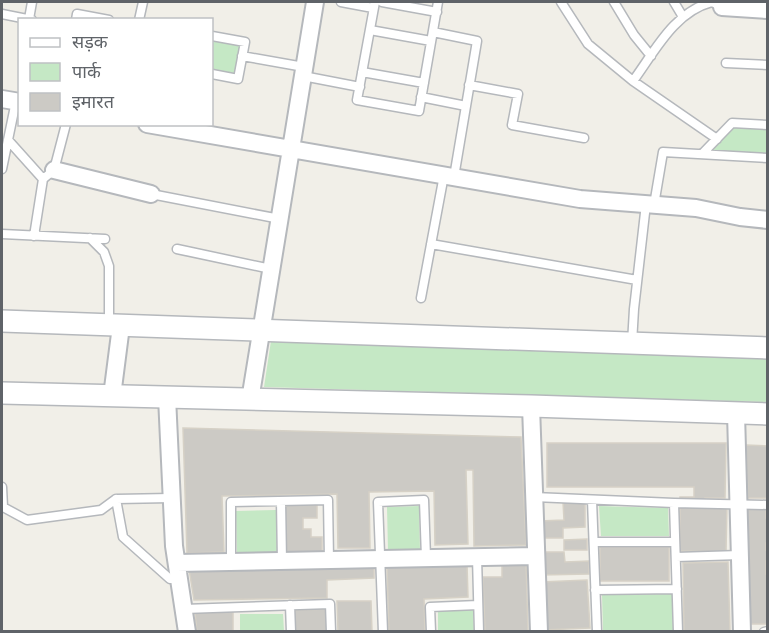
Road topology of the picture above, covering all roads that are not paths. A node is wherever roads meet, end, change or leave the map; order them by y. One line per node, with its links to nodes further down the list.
1 (32, 2): 17 (lane)
2 (143, 2): 20 (lane)
3 (315, 2): 28 (street)
4 (341, 2): 10 (lane)
5 (382, 2): 13 (lane)
6 (438, 2): 13 (lane)
7 (561, 2): 31 (lane)
8 (614, 2): 25 (lane)
9 (674, 2): 15 (lane)
10 (374, 5): 21 (lane)
11 (722, 7): 12 (street); 15 (lane)
12 (768, 10)
13 (437, 12): 23 (lane)
14 (2, 14): 16 (lane)
15 (684, 17): 25 (lane)
16 (25, 18)
17 (31, 18)
18 (76, 18): 19 (lane)
19 (98, 18)
20 (139, 18)
21 (370, 30): 23 (lane); 29 (lane)
22 (213, 36): 24 (lane)
23 (432, 37): 32 (lane); 33 (lane)
24 (242, 56): 28 (lane); 30 (lane)
25 (651, 57): 31 (lane)
26 (726, 63): 27 (lane)
27 (768, 65)
28 (304, 72): 34 (lane); 44 (street)
29 (362, 72): 32 (lane); 34 (lane)
30 (213, 74)
31 (633, 81): 42 (lane)
32 (424, 83): 35 (lane)
33 (469, 85): 37 (lane); 41 (lane)
34 (360, 87): 35 (lane)
35 (422, 97): 37 (lane)
36 (12, 101): 43 (lane)
37 (466, 106): 49 (lane)
38 (768, 125): 42 (lane)
39 (65, 126): 48 (lane)
40 (159, 126): 44 (street)
41 (584, 138)
42 (717, 139): 45 (lane)
43 (8, 140): 47 (lane); 48 (lane)
44 (291, 149): 49 (street); 52 (street)
45 (702, 154): 46 (lane); 51 (lane)
46 (768, 158)
47 (2, 169)
48 (49, 175): 50 (street); 55 (lane)
49 (449, 176): 51 (street); 58 (lane)
50 (151, 194): 52 (lane)
51 (650, 205): 53 (street); 61 (lane)
52 (280, 219): 60 (street)
53 (768, 220)
54 (2, 234): 55 (lane)
55 (34, 236): 56 (lane)
56 (90, 238): 57 (lane); 64 (lane)
57 (105, 239)
58 (431, 244): 61 (lane); 62 (lane)
59 (177, 249): 60 (lane)
60 (271, 269): 65 (street)
61 (637, 280): 66 (lane)
62 (421, 298)
63 (2, 321): 64 (street)
64 (115, 325): 65 (street); 69 (street)
65 (261, 331): 66 (street); 71 (street)
66 (632, 344): 67 (street)
67 (768, 348)
68 (2, 393): 69 (street)
69 (112, 396): 70 (street)
70 (166, 398): 71 (street); 78 (street)
71 (250, 400): 72 (street)
72 (531, 406): 73 (street); 76 (street)
73 (736, 413): 74 (street); 82 (street)
74 (768, 414)
75 (2, 487): 77 (lane)
76 (534, 497): 79 (lane); 87 (street)
77 (116, 498): 78 (lane); 95 (lane)
78 (171, 498): 95 (street)
79 (592, 500): 81 (lane); 84 (lane)
80 (281, 501): 92 (lane); 93 (lane); 94 (lane)
81 (674, 503): 82 (lane); 85 (lane)
82 (738, 503): 83 (lane); 86 (street)
83 (768, 505)
84 (594, 542): 85 (lane); 97 (lane)
85 (675, 542): 89 (lane)
86 (740, 555): 89 (lane); 110 (street)
87 (536, 556): 88 (street); 107 (street)
88 (477, 557): 90 (street); 99 (lane)
89 (675, 557): 96 (lane)
90 (426, 558): 91 (street); 91 (lane)
91 (380, 559): 92 (street); 104 (lane)
92 (329, 560): 93 (street)
93 (282, 561): 94 (street)
94 (231, 562): 95 (street)
95 (178, 571): 100 (street)
96 (677, 589): 97 (lane); 109 (lane)
97 (596, 590): 108 (lane)
98 (290, 605): 100 (lane); 102 (lane); 103 (lane)
99 (478, 605): 105 (lane); 106 (lane)
100 (184, 609): 101 (street)
101 (187, 632)
102 (291, 632)
103 (331, 632)
104 (383, 632)
105 (431, 632)
106 (479, 632)
107 (539, 632)
108 (597, 632)
109 (678, 632)
110 (742, 632)

